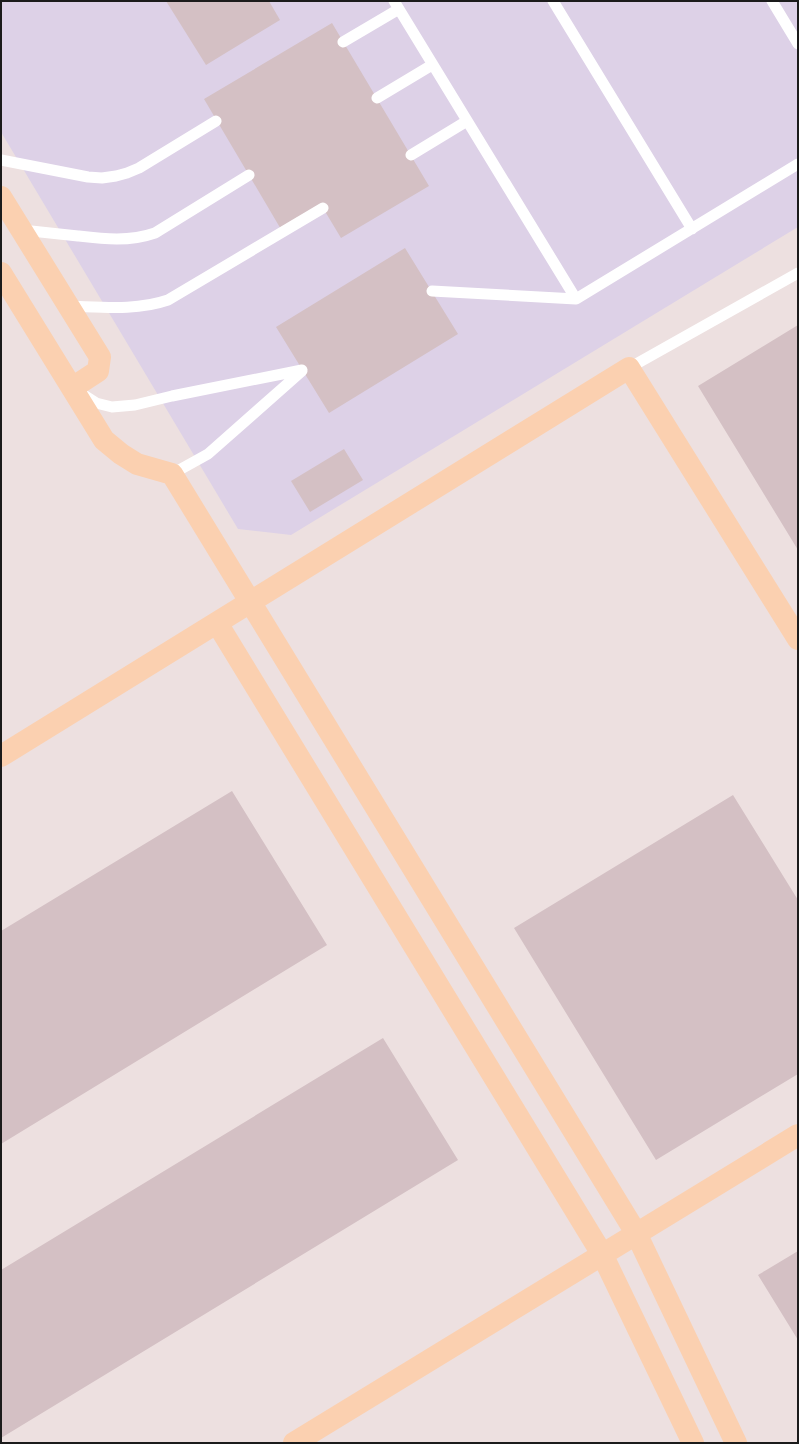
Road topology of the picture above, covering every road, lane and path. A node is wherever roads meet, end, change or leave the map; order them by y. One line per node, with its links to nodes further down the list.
1 (553, 1): 16 (lane)
2 (772, 1): 5 (lane)
3 (396, 5): 4 (lane); 6 (lane)
4 (343, 42)
5 (798, 44)
6 (432, 64): 7 (lane); 9 (lane)
7 (377, 98)
8 (216, 121): 11 (lane)
9 (467, 121): 10 (lane); 21 (lane)
10 (410, 155)
11 (1, 160)
12 (798, 164): 16 (lane)
13 (249, 175): 17 (lane)
14 (1, 197): 17 (street)
15 (323, 208): 22 (lane)
16 (692, 229): 21 (lane)
17 (21, 230): 22 (street)
18 (1, 273): 24 (street)
19 (798, 273): 23 (lane)
20 (432, 291): 21 (lane)
21 (576, 299)
22 (68, 306): 24 (street)
23 (629, 368): 26 (street); 28 (street)
24 (72, 388): 25 (street); 25 (lane)
25 (172, 474): 26 (street)
26 (251, 602): 27 (street); 31 (street)
27 (217, 623): 29 (street); 32 (street)
28 (798, 639)
29 (1, 756)
30 (798, 1135): 31 (street)
31 (636, 1233): 32 (street); 35 (street)
32 (602, 1254): 33 (street); 34 (street)
33 (294, 1443)
34 (693, 1443)
35 (736, 1443)

